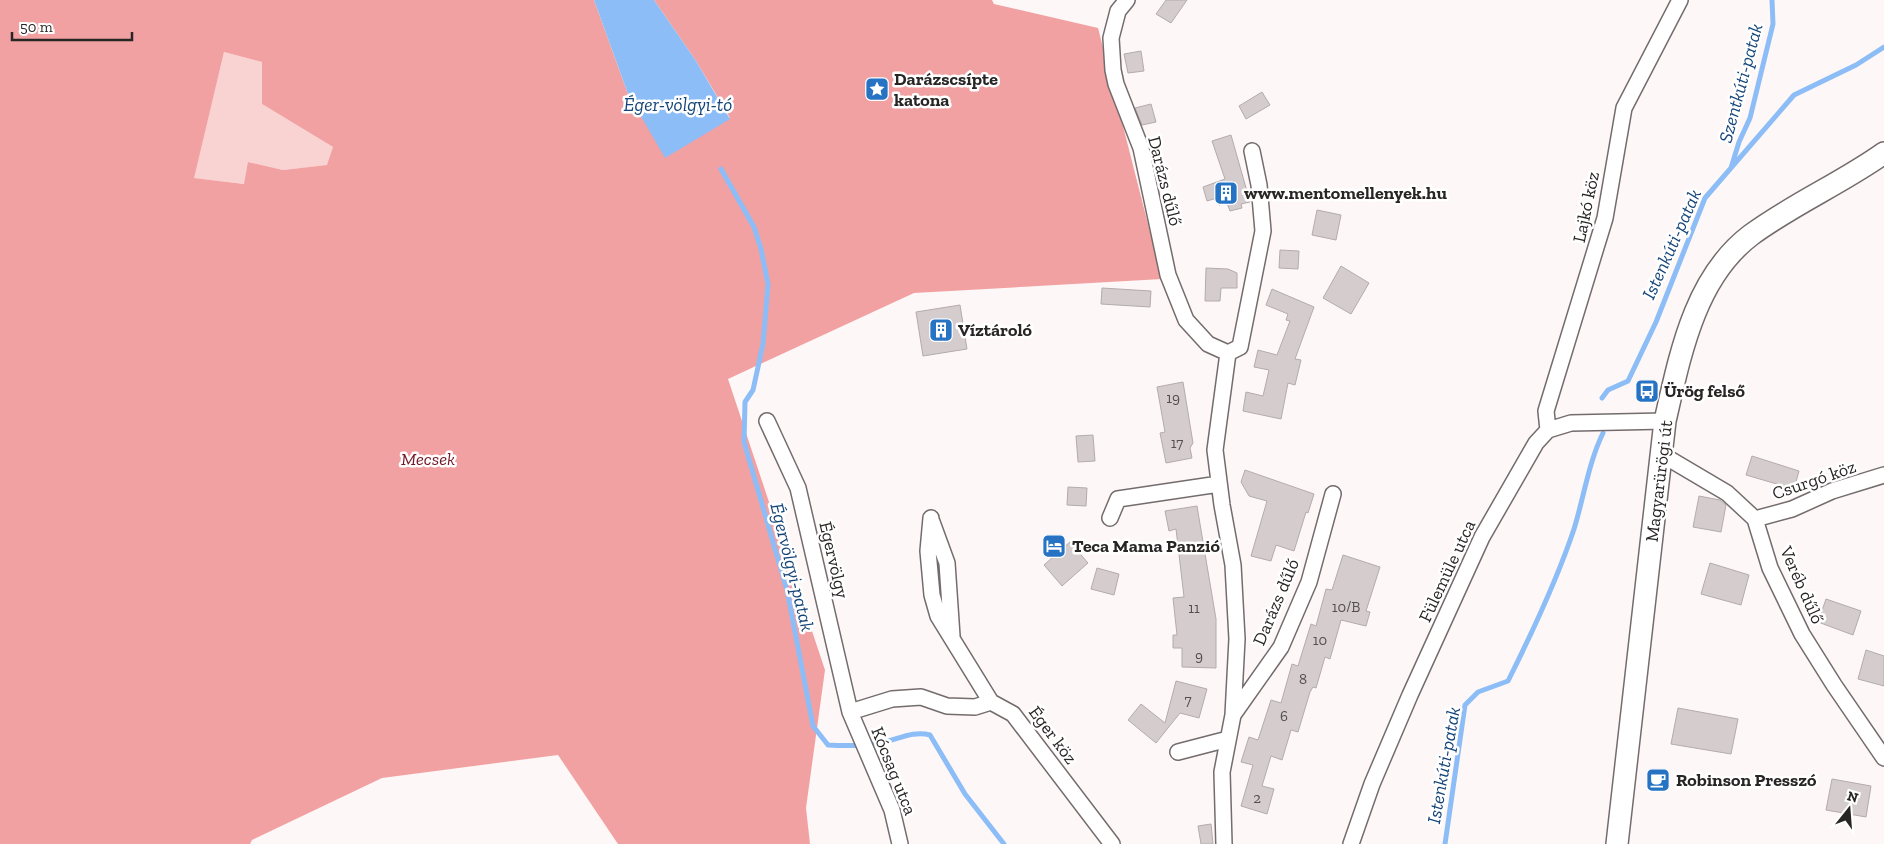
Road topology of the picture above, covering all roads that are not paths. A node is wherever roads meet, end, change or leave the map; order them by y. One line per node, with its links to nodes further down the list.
1 (1127, 0): 5 (street, Darázs dűlő)
2 (1680, 0): 8 (street, Lajkó köz)
3 (1252, 151): 5 (street)
4 (1884, 153): 7 (main road, Magyarürögi út)
5 (1228, 353): 11 (street, Darázs dűlő)
6 (767, 421): 17 (street, Égervölgy)
7 (1665, 421): 8 (street); 9 (main road, Magyarürögi út)
8 (1548, 430): 25 (street, Fülemüle utca)
9 (1661, 454): 14 (street, Veréb dűlő); 26 (main road, Magyarürögi út)
10 (1884, 475): 14 (street, Csurgó köz)
11 (1219, 484): 13 (street); 18 (street, Darázs dűlő)
12 (1333, 494): 18 (street, Darázs dűlő)
13 (1110, 518)
14 (1755, 519): 21 (street, Veréb dűlő)
15 (952, 640): 15 (street); 16 (street)
16 (992, 702): 17 (street); 23 (street, Éger köz)
17 (850, 712): 22 (street, Kócsag utca)
18 (1232, 715): 19 (street, Darázs dűlő)
19 (1228, 739): 20 (street); 24 (street, Darázs dűlő)
20 (1178, 752)
21 (1884, 758)
22 (900, 844)
23 (1112, 844)
24 (1224, 844)
25 (1351, 844)
26 (1617, 844)

